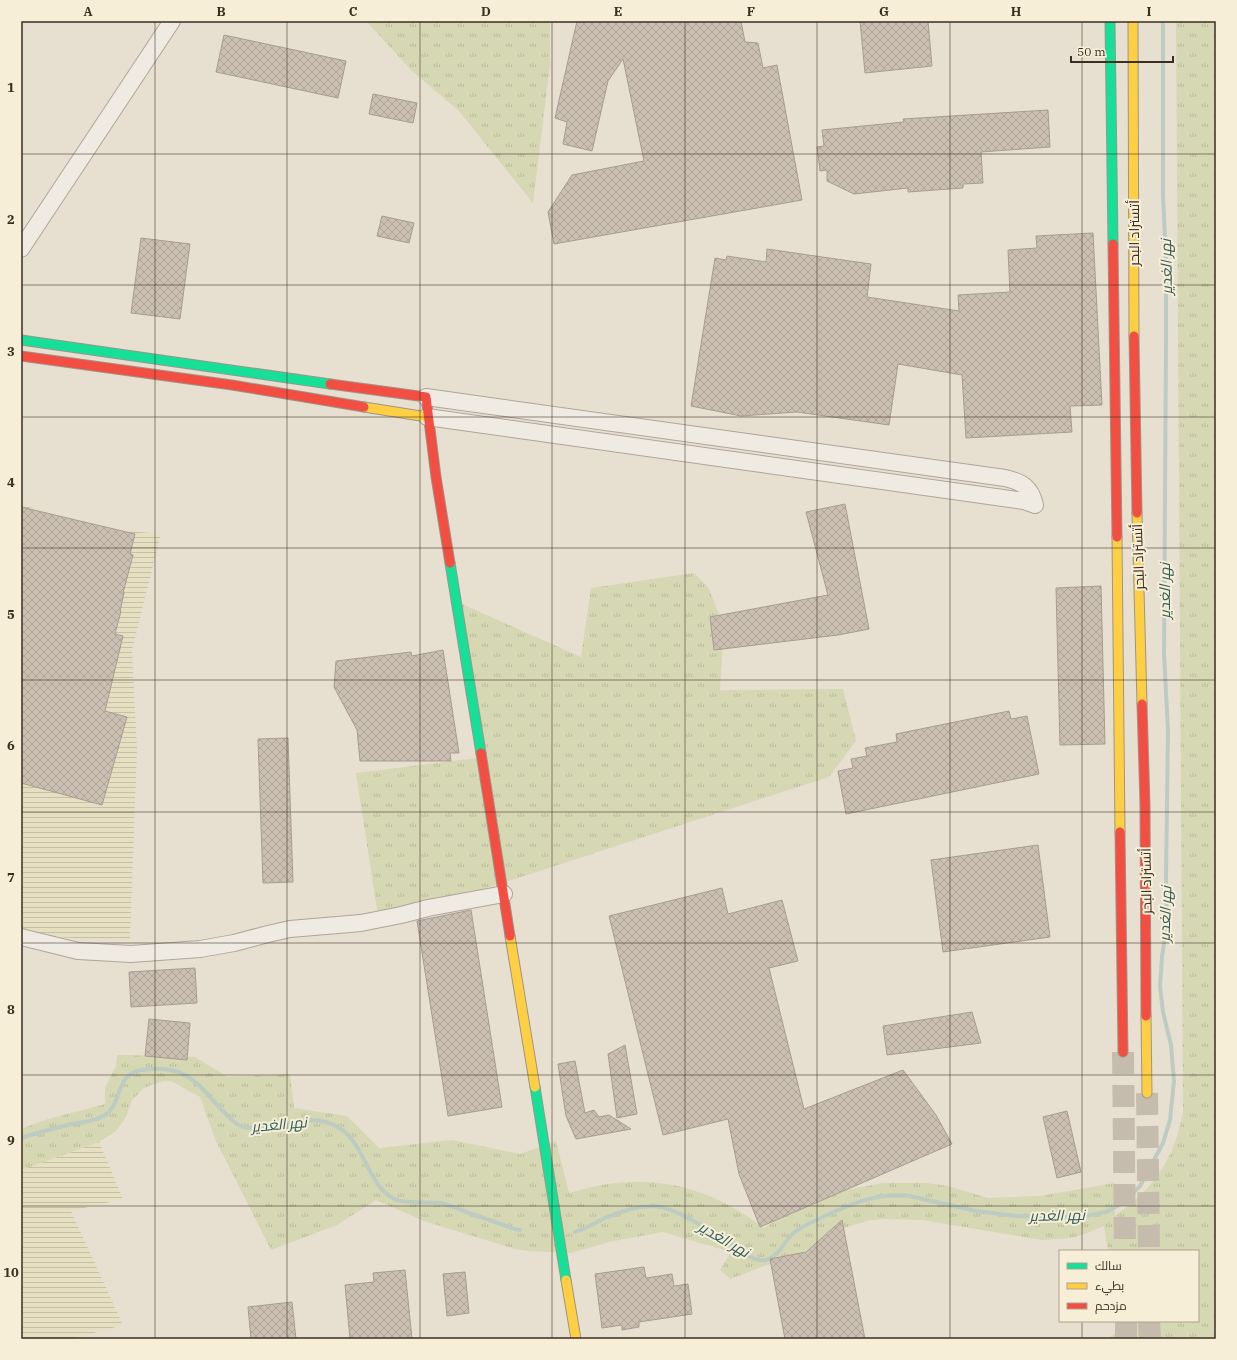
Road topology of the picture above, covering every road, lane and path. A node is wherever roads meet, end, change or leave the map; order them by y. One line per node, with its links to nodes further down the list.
1 (1110, 21): 17 (main road, أتستراد البحر)
2 (1133, 21): 18 (main road, أتستراد البحر)
3 (170, 22): 4 (street)
4 (21, 248)
5 (21, 340): 7 (main road)
6 (21, 356): 8 (main road)
7 (426, 397): 8 (main road); 9 (street)
8 (427, 417): 10 (street); 15 (main road)
9 (673, 432): 10 (street); 11 (street)
10 (670, 451): 13 (street)
11 (891, 463): 12 (street); 13 (street)
12 (919, 467): 14 (street); 14 (street)
13 (887, 481): 14 (street)
14 (914, 485)
15 (504, 894): 16 (street); 19 (main road)
16 (21, 937)
17 (1123, 1052)
18 (1147, 1093)
19 (576, 1339)

